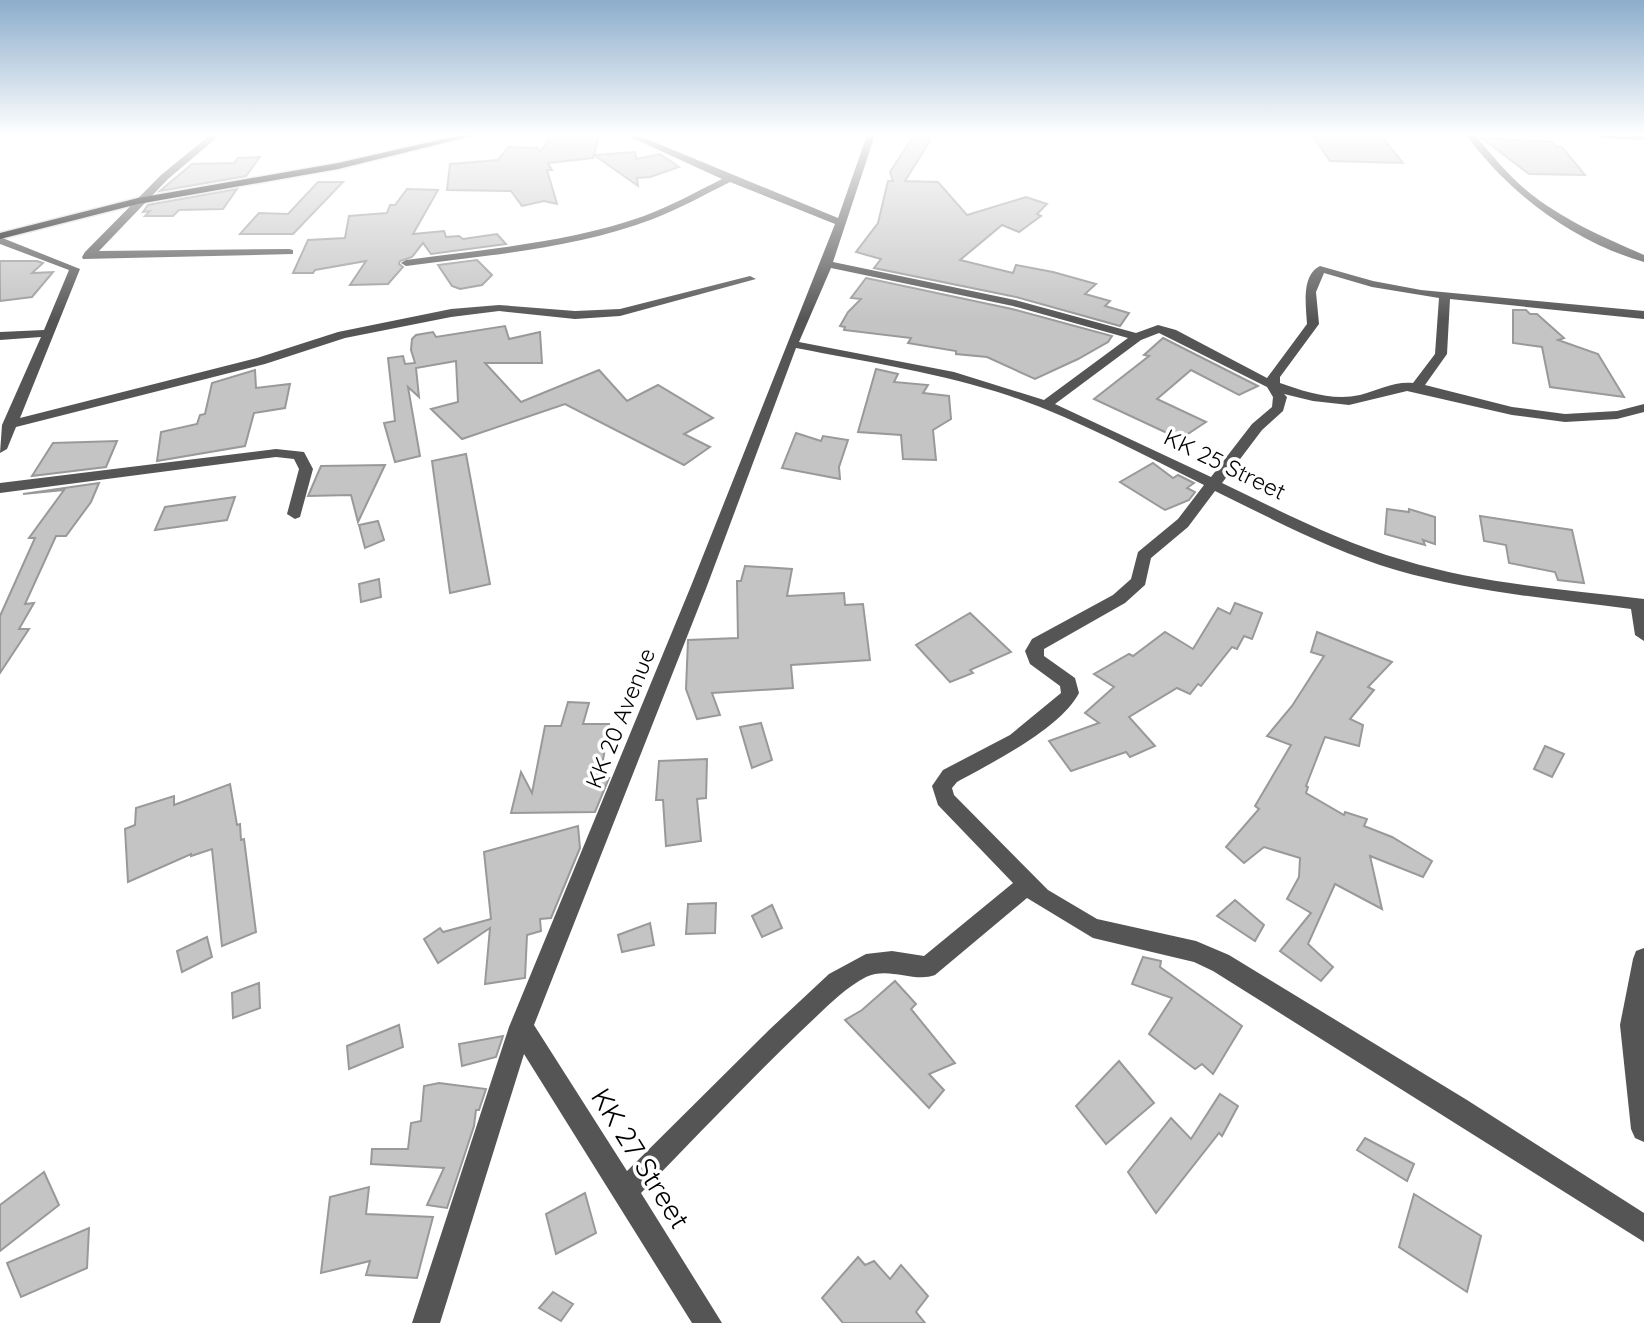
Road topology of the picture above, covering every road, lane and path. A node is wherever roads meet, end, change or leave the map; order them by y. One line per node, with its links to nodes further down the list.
1 (143, 197): 7 (street)
2 (162, 197): 7 (main road)
3 (693, 197): 13 (street)
4 (774, 197): 8 (street)
5 (850, 197): 8 (street, KK 20 Avenue)
6 (1531, 197): 12 (street)
7 (138, 201): 9 (main road); 11 (street)
8 (841, 223): 14 (street, KK 20 Avenue)
9 (0, 238): 15 (street)
10 (289, 252): 11 (street)
11 (89, 254): 15 (street)
12 (1644, 259)
13 (406, 263)
14 (827, 264): 21 (street); 22 (street, KK 20 Avenue)
15 (75, 268): 19 (street)
16 (750, 279): 27 (street)
17 (1444, 295): 18 (street); 23 (street); 24 (street)
18 (1644, 315)
19 (48, 333): 20 (street); 27 (street)
20 (0, 336)
21 (1137, 337): 23 (street); 25 (street)
22 (792, 344): 25 (street, KK 25 Street); 36 (street, KK 20 Avenue)
23 (1273, 386): 24 (street); 29 (street)
24 (1418, 386): 26 (street)
25 (1045, 405): 29 (street, KK 25 Street)
26 (1644, 408)
27 (9, 425): 28 (street)
28 (0, 449)
29 (1213, 486): 32 (street, KK 25 Street); 34 (street)
30 (0, 488): 31 (street)
31 (295, 514)
32 (1642, 605): 33 (street)
33 (1644, 635)
34 (1027, 885): 38 (street); 39 (street)
35 (1644, 959): 37 (street)
36 (521, 1027): 38 (street, KK 27 Street); 40 (street, KK 20 Avenue)
37 (1644, 1129)
38 (625, 1191): 41 (street, KK 27 Street)
39 (1644, 1229)
40 (426, 1323)
41 (708, 1323)

